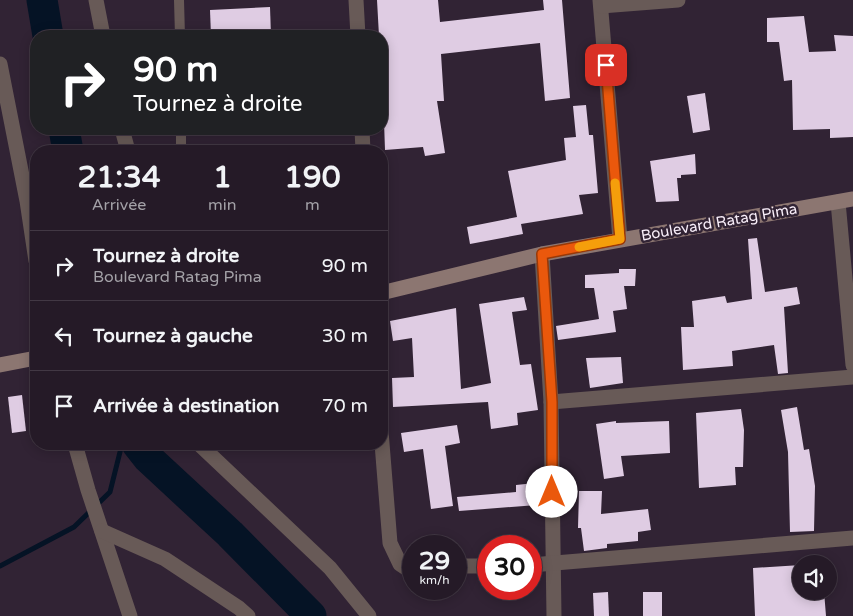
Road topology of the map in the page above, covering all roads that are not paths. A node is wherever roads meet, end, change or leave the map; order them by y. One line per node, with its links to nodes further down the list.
1 (96, 0): 6 (street)
2 (179, 0): 7 (lane)
3 (356, 0): 8 (street)
4 (678, 0): 5 (street)
5 (601, 3): 12 (street)
6 (102, 30)
7 (180, 30)
8 (358, 30)
9 (0, 64): 11 (street)
10 (845, 200): 12 (street, Boulevard Ratag Pima); 17 (street)
11 (30, 221)
12 (620, 239): 13 (street, Boulevard Ratag Pima)
13 (542, 254): 14 (street, Boulevard Ratag Pima); 19 (street)
14 (388, 291)
15 (30, 359): 16 (street)
16 (0, 365)
17 (853, 365)
18 (853, 377): 19 (street)
19 (552, 402): 26 (street)
20 (77, 450): 23 (street)
21 (206, 450): 30 (street)
22 (383, 450): 27 (street)
23 (102, 531): 28 (street); 29 (street)
24 (853, 538): 26 (street)
25 (542, 564): 26 (street)
26 (553, 564): 31 (street)
27 (402, 565)
28 (130, 616)
29 (248, 616)
30 (369, 616)
31 (554, 616)

